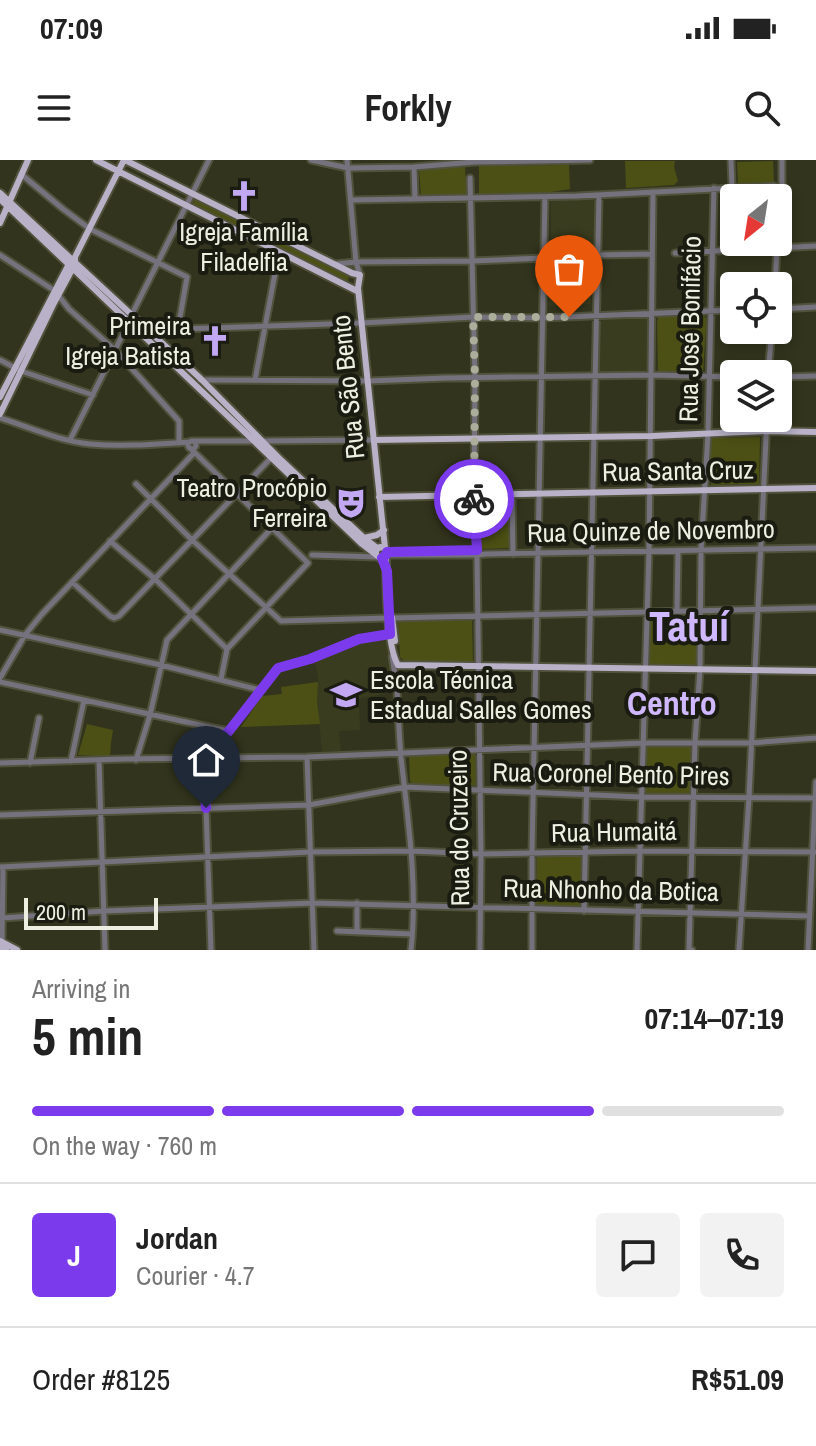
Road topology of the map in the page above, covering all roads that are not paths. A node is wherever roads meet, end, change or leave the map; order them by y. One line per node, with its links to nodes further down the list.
1 (28, 160): 15 (main road)
2 (96, 160): 14 (main road)
3 (107, 160): 14 (main road)
4 (124, 160): 14 (main road); 25 (main road)
5 (209, 160): 25 (street)
6 (311, 160): 13 (street)
7 (347, 160): 13 (street, Rua São Bento)
8 (590, 160): 11 (street)
9 (731, 160): 18 (street)
10 (782, 160): 16 (street)
11 (505, 161): 12 (street)
12 (414, 167): 13 (street); 29 (street)
13 (348, 168): 31 (street, Rua São Bento)
14 (118, 171): 33 (main road); 35 (main road)
15 (21, 174): 32 (main road); 35 (street)
16 (783, 177): 19 (street); 20 (street)
17 (470, 178): 30 (street, Rua do Cruzeiro)
18 (732, 184)
19 (776, 184)
20 (783, 184)
21 (714, 188): 22 (street); 23 (street); 39 (street, Rua José Bonifácio)
22 (720, 188)
23 (653, 192): 26 (street); 42 (street)
24 (0, 193): 32 (main road)
25 (191, 193): 33 (street); 50 (main road)
26 (599, 195): 27 (street); 44 (street)
27 (545, 197): 30 (street); 45 (street)
28 (0, 199): 32 (main road)
29 (415, 199): 30 (street); 31 (street)
30 (470, 199): 47 (street, Rua do Cruzeiro)
31 (351, 200): 48 (street, Rua São Bento)
32 (7, 203): 34 (main road); 49 (main road)
33 (185, 206): 38 (main road); 46 (street)
34 (0, 223)
35 (90, 229): 46 (street); 49 (main road)
36 (792, 244): 37 (street)
37 (816, 246)
38 (279, 252): 52 (main road); 65 (street)
39 (712, 252): 40 (street); 41 (street); 56 (street, Rua José Bonifácio)
40 (720, 252)
41 (675, 253)
42 (652, 254): 44 (street); 58 (street)
43 (0, 255): 53 (street)
44 (597, 255): 60 (street)
45 (544, 258): 47 (street); 62 (street)
46 (156, 261): 59 (street); 66 (street)
47 (472, 261): 48 (street); 61 (street, Rua do Cruzeiro)
48 (356, 262): 50 (street); 51 (street, Rua São Bento)
49 (73, 263): 53 (main road); 59 (main road); 63 (main road)
50 (335, 264): 51 (main road)
51 (356, 274): 52 (main road, Rua São Bento)
52 (358, 290): 64 (main road, Rua São Bento)
53 (56, 293): 68 (street); 70 (main road)
54 (816, 307): 55 (street)
55 (792, 308)
56 (711, 311): 57 (street); 58 (street); 73 (street, Rua José Bonifácio)
57 (720, 311)
58 (652, 312): 60 (street); 71 (street)
59 (132, 314): 67 (main road)
60 (596, 315): 62 (street); 72 (street)
61 (473, 317): 62 (street); 64 (street); 77 (street, Rua do Cruzeiro)
62 (542, 318): 78 (street)
63 (129, 322): 67 (main road); 68 (street)
64 (361, 323): 65 (street); 81 (main road, Rua São Bento)
65 (264, 327): 66 (street); 79 (street)
66 (178, 329): 67 (street)
67 (148, 336): 80 (main road)
68 (115, 350): 82 (street); 97 (street)
69 (0, 360): 70 (street)
70 (18, 369): 82 (street); 83 (main road); 84 (main road)
71 (652, 375): 72 (street); 73 (street); 90 (street)
72 (594, 376): 78 (street); 91 (street)
73 (709, 376): 74 (street); 89 (street, Rua José Bonifácio)
74 (720, 376)
75 (816, 376): 76 (street)
76 (792, 377)
77 (475, 378): 78 (street); 81 (street); 92 (street, Rua do Cruzeiro)
78 (542, 378): 93 (street)
79 (255, 380): 80 (street); 81 (street)
80 (198, 381): 96 (main road)
81 (368, 381): 95 (main road, Rua São Bento)
82 (93, 395): 94 (street)
83 (0, 397)
84 (0, 416): 94 (street)
85 (747, 432): 89 (main road)
86 (766, 432): 102 (street)
87 (792, 432): 88 (main road)
88 (816, 432)
89 (708, 434): 90 (main road); 103 (street, Rua José Bonifácio)
90 (652, 436): 91 (main road); 105 (street)
91 (596, 437): 93 (main road); 104 (street)
92 (474, 438): 93 (main road); 95 (main road); 109 (street, Rua do Cruzeiro)
93 (541, 438): 107 (street)
94 (70, 440): 97 (street)
95 (374, 440): 96 (street); 110 (main road, Rua São Bento)
96 (257, 441): 98 (street); 99 (main road); 116 (main road)
97 (179, 443): 98 (street)
98 (193, 446): 106 (street); 111 (street)
99 (271, 458): 106 (street); 116 (main road)
100 (136, 484): 111 (street)
101 (816, 488): 102 (main road, Rua Santa Cruz)
102 (764, 489): 103 (main road, Rua Santa Cruz); 118 (street)
103 (704, 490): 105 (main road, Rua Santa Cruz); 119 (street, Rua José Bonifácio)
104 (594, 493): 105 (main road, Rua Santa Cruz); 107 (main road, Rua Santa Cruz); 124 (street)
105 (650, 493): 120 (street)
106 (237, 494): 112 (street); 114 (street)
107 (540, 494): 108 (main road, Rua Santa Cruz); 125 (street)
108 (512, 495): 109 (main road, Rua Santa Cruz); 128 (street)
109 (474, 496): 110 (main road, Rua Santa Cruz); 123 (street, Rua do Cruzeiro)
110 (379, 497): 113 (main road, Rua São Bento)
111 (151, 499): 114 (street); 115 (street)
112 (272, 528): 129 (street); 132 (street)
113 (384, 530): 116 (main road); 122 (main road, Rua São Bento)
114 (192, 540): 129 (street); 130 (street)
115 (110, 541): 130 (street); 131 (street)
116 (363, 541): 122 (main road); 127 (street)
117 (816, 548): 118 (street, Rua Quinze de Novembro)
118 (760, 549): 119 (street, Rua Quinze de Novembro); 134 (street)
119 (701, 550): 121 (street, Rua Quinze de Novembro); 136 (street, Rua José Bonifácio)
120 (649, 551): 121 (street, Rua Quinze de Novembro); 124 (street, Rua Quinze de Novembro); 137 (street)
121 (676, 551): 135 (street)
122 (381, 552): 123 (street, Rua Quinze de Novembro); 127 (street, Rua Quinze de Novembro); 142 (main road, Rua São Bento)
123 (477, 553): 128 (street, Rua Quinze de Novembro); 141 (street, Rua do Cruzeiro)
124 (593, 553): 125 (street, Rua Quinze de Novembro); 138 (street)
125 (539, 554): 128 (street, Rua Quinze de Novembro); 140 (street)
126 (312, 555): 127 (street, Rua Quinze de Novembro)
127 (349, 555)
128 (513, 555)
129 (228, 574): 132 (street); 139 (street)
130 (155, 579): 131 (street); 139 (street)
131 (72, 582): 145 (street)
132 (266, 607): 142 (street); 146 (street)
133 (816, 608): 134 (street)
134 (757, 610): 136 (street); 154 (street)
135 (676, 611): 136 (street); 137 (street)
136 (701, 611): 153 (street, Rua José Bonifácio)
137 (647, 612): 138 (street); 152 (street)
138 (591, 613): 140 (street); 151 (street)
139 (190, 614): 146 (street); 147 (street)
140 (538, 615): 141 (street); 150 (street)
141 (478, 616): 142 (street); 149 (street, Rua do Cruzeiro)
142 (390, 618): 144 (main road, Rua São Bento); 148 (main road, Rua São Bento)
143 (0, 630): 145 (street)
144 (390, 634): 148 (main road); 158 (street, Rua São Bento); 159 (street)
145 (25, 635): 147 (street); 157 (street)
146 (227, 649): 156 (street)
147 (161, 665): 156 (street); 161 (street)
148 (398, 665): 149 (main road); 158 (street, Rua São Bento)
149 (478, 666): 150 (main road); 170 (street, Rua do Cruzeiro)
150 (536, 667): 151 (main road); 169 (street)
151 (590, 668): 152 (main road); 168 (street)
152 (646, 669): 153 (main road); 166 (street)
153 (700, 670): 154 (main road); 165 (street, Rua José Bonifácio)
154 (754, 671): 155 (main road); 167 (street)
155 (816, 671)
156 (221, 679): 159 (street)
157 (0, 681): 160 (street)
158 (397, 688): 171 (street, Rua São Bento)
159 (260, 690): 163 (street)
160 (84, 700): 161 (street); 176 (street)
161 (150, 715): 163 (street); 175 (street)
162 (39, 718): 178 (street)
163 (229, 731): 173 (street)
164 (816, 738): 167 (street)
165 (695, 742): 166 (street); 167 (street); 185 (street, Rua José Bonifácio)
166 (643, 743): 168 (street); 184 (street)
167 (750, 743): 186 (street)
168 (589, 746): 169 (street); 183 (street)
169 (535, 748): 170 (street); 182 (street)
170 (478, 750): 171 (street); 181 (street, Rua do Cruzeiro)
171 (401, 753): 172 (street); 180 (street, Rua São Bento)
172 (307, 757): 173 (street); 188 (street)
173 (202, 759): 175 (street); 189 (street)
174 (99, 760): 175 (street); 176 (street); 190 (street)
175 (136, 760)
176 (71, 761): 178 (street)
177 (0, 763): 178 (street)
178 (30, 763)
179 (816, 782): 187 (street)
180 (405, 787): 181 (street, Rua Coronel Bento Pires); 188 (street, Rua Coronel Bento Pires); 192 (street, Rua São Bento)
181 (479, 791): 182 (street, Rua Coronel Bento Pires); 200 (street, Rua do Cruzeiro)
182 (534, 792): 183 (street, Rua Coronel Bento Pires); 199 (street)
183 (587, 793): 184 (street, Rua Coronel Bento Pires); 197 (street)
184 (641, 797): 185 (street, Rua Coronel Bento Pires); 193 (street)
185 (693, 797): 186 (street, Rua Coronel Bento Pires); 194 (street, Rua José Bonifácio)
186 (749, 797): 187 (street, Rua Coronel Bento Pires); 195 (street)
187 (816, 798): 198 (street)
188 (309, 805): 189 (street, Rua Coronel Bento Pires); 196 (street)
189 (206, 808): 190 (street, Rua Coronel Bento Pires); 201 (street)
190 (100, 811): 191 (street, Rua Coronel Bento Pires); 202 (street)
191 (0, 815)
192 (412, 851): 196 (street, Rua Humaitá); 200 (street, Rua Humaitá); 206 (street, Rua São Bento)
193 (640, 851): 194 (street, Rua Humaitá); 197 (street, Rua Humaitá); 212 (street)
194 (692, 851): 195 (street, Rua Humaitá); 213 (street, Rua José Bonifácio)
195 (745, 851): 198 (street, Rua Humaitá); 214 (street)
196 (310, 852): 201 (street, Rua Humaitá); 204 (street)
197 (586, 852): 199 (street, Rua Humaitá); 211 (street)
198 (815, 852): 215 (street)
199 (532, 853): 200 (street, Rua Humaitá); 209 (street)
200 (481, 854): 207 (street, Rua do Cruzeiro)
201 (208, 857): 202 (street, Rua Humaitá); 208 (street)
202 (102, 861): 203 (street, Rua Humaitá); 210 (street)
203 (2, 867): 216 (street)
204 (313, 903): 205 (street, Rua Nhonho da Botica); 208 (street, Rua Nhonho da Botica); 224 (street)
205 (357, 903): 206 (street, Rua Nhonho da Botica); 218 (street)
206 (412, 904): 207 (street, Rua Nhonho da Botica); 219 (street, Rua São Bento)
207 (480, 906): 209 (street, Rua Nhonho da Botica); 226 (street, Rua do Cruzeiro)
208 (208, 908): 210 (street, Rua Nhonho da Botica); 223 (street)
209 (532, 910): 211 (street, Rua Nhonho da Botica); 227 (street)
210 (104, 911): 216 (street, Rua Nhonho da Botica); 222 (street)
211 (584, 911): 212 (street, Rua Nhonho da Botica)
212 (639, 911): 213 (street, Rua Nhonho da Botica); 228 (street)
213 (689, 912): 214 (street, Rua Nhonho da Botica); 229 (street, Rua José Bonifácio)
214 (742, 914): 215 (street, Rua Nhonho da Botica); 230 (street)
215 (809, 916): 231 (street)
216 (2, 918): 220 (street)
217 (337, 931): 218 (street)
218 (357, 932): 219 (street)
219 (412, 934): 225 (street, Rua São Bento)
220 (2, 945): 221 (main road)
221 (17, 950)
222 (105, 950)
223 (211, 950)
224 (314, 950)
225 (411, 950)
226 (480, 950)
227 (532, 950)
228 (637, 950)
229 (690, 950)
230 (739, 950)
231 (808, 950)

